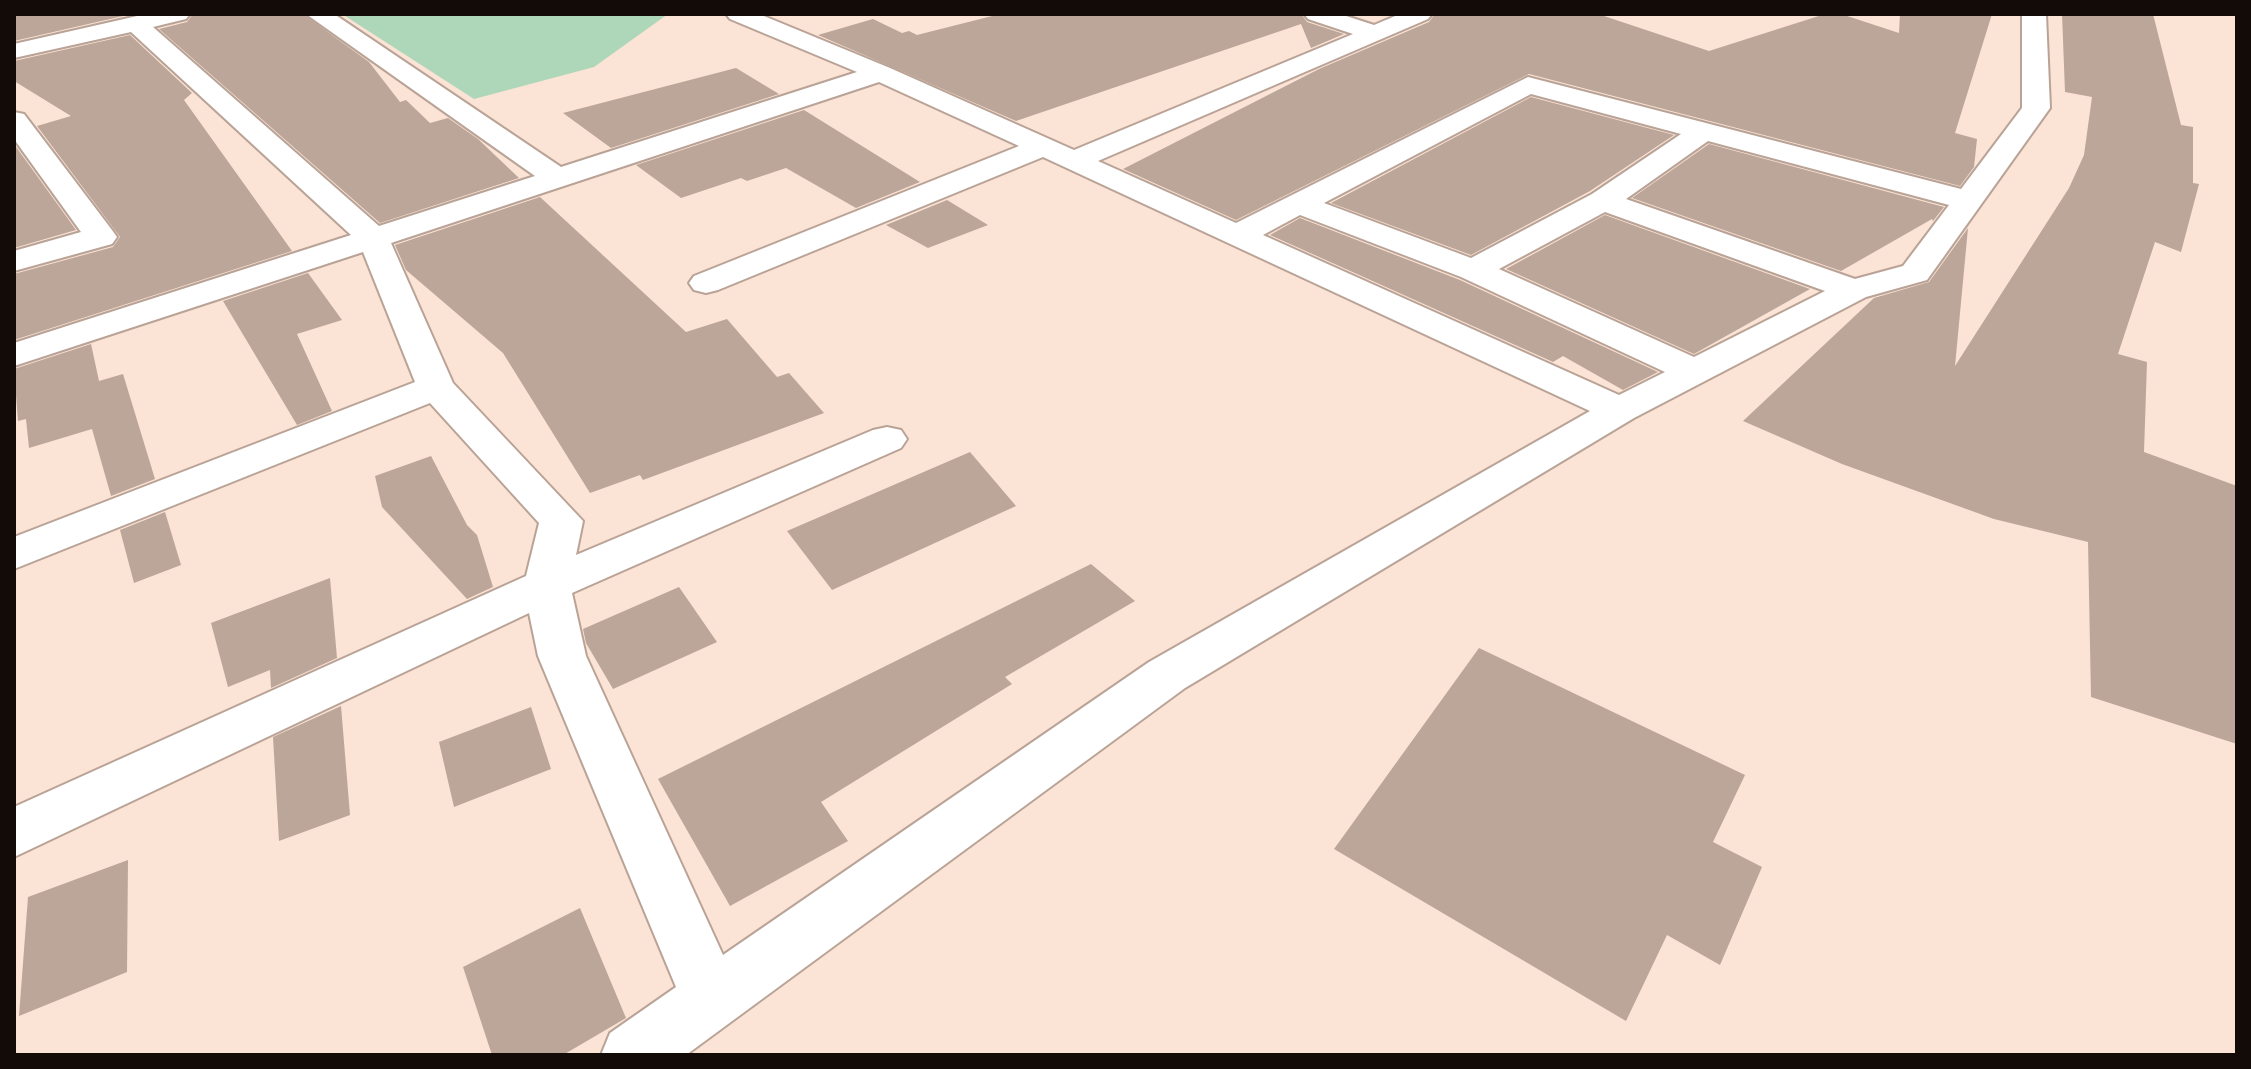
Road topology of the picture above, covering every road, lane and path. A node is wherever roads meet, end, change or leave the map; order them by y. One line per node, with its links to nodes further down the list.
1 (178, 14): 8 (street)
2 (318, 14): 16 (street)
3 (793, 14): 7 (street)
4 (1316, 14): 9 (street)
5 (1420, 14): 9 (street)
6 (2034, 14): 18 (street)
7 (750, 19): 11 (street)
8 (107, 22): 10 (street); 21 (street)
9 (1375, 33): 15 (street)
10 (14, 51)
11 (881, 73): 14 (street); 16 (street)
12 (14, 120): 22 (street)
13 (1704, 131): 17 (street); 18 (street); 19 (street)
14 (1043, 147): 15 (street); 24 (street)
15 (1074, 161): 20 (street)
16 (559, 179): 21 (street)
17 (1603, 201): 23 (street); 25 (street)
18 (1970, 201): 25 (street)
19 (1299, 204): 20 (street); 23 (street)
20 (1238, 235): 29 (street)
21 (373, 238): 26 (street); 28 (street)
22 (14, 261)
23 (1473, 270): 27 (street)
24 (706, 283)
25 (1854, 290): 27 (street)
26 (14, 355)
27 (1695, 372): 29 (street)
28 (436, 387): 31 (street); 32 (street)
29 (1620, 410): 34 (street)
30 (887, 439): 32 (street)
31 (14, 554)
32 (547, 585): 33 (street); 34 (street)
33 (14, 833)
34 (713, 1001): 35 (street)
35 (633, 1055)

